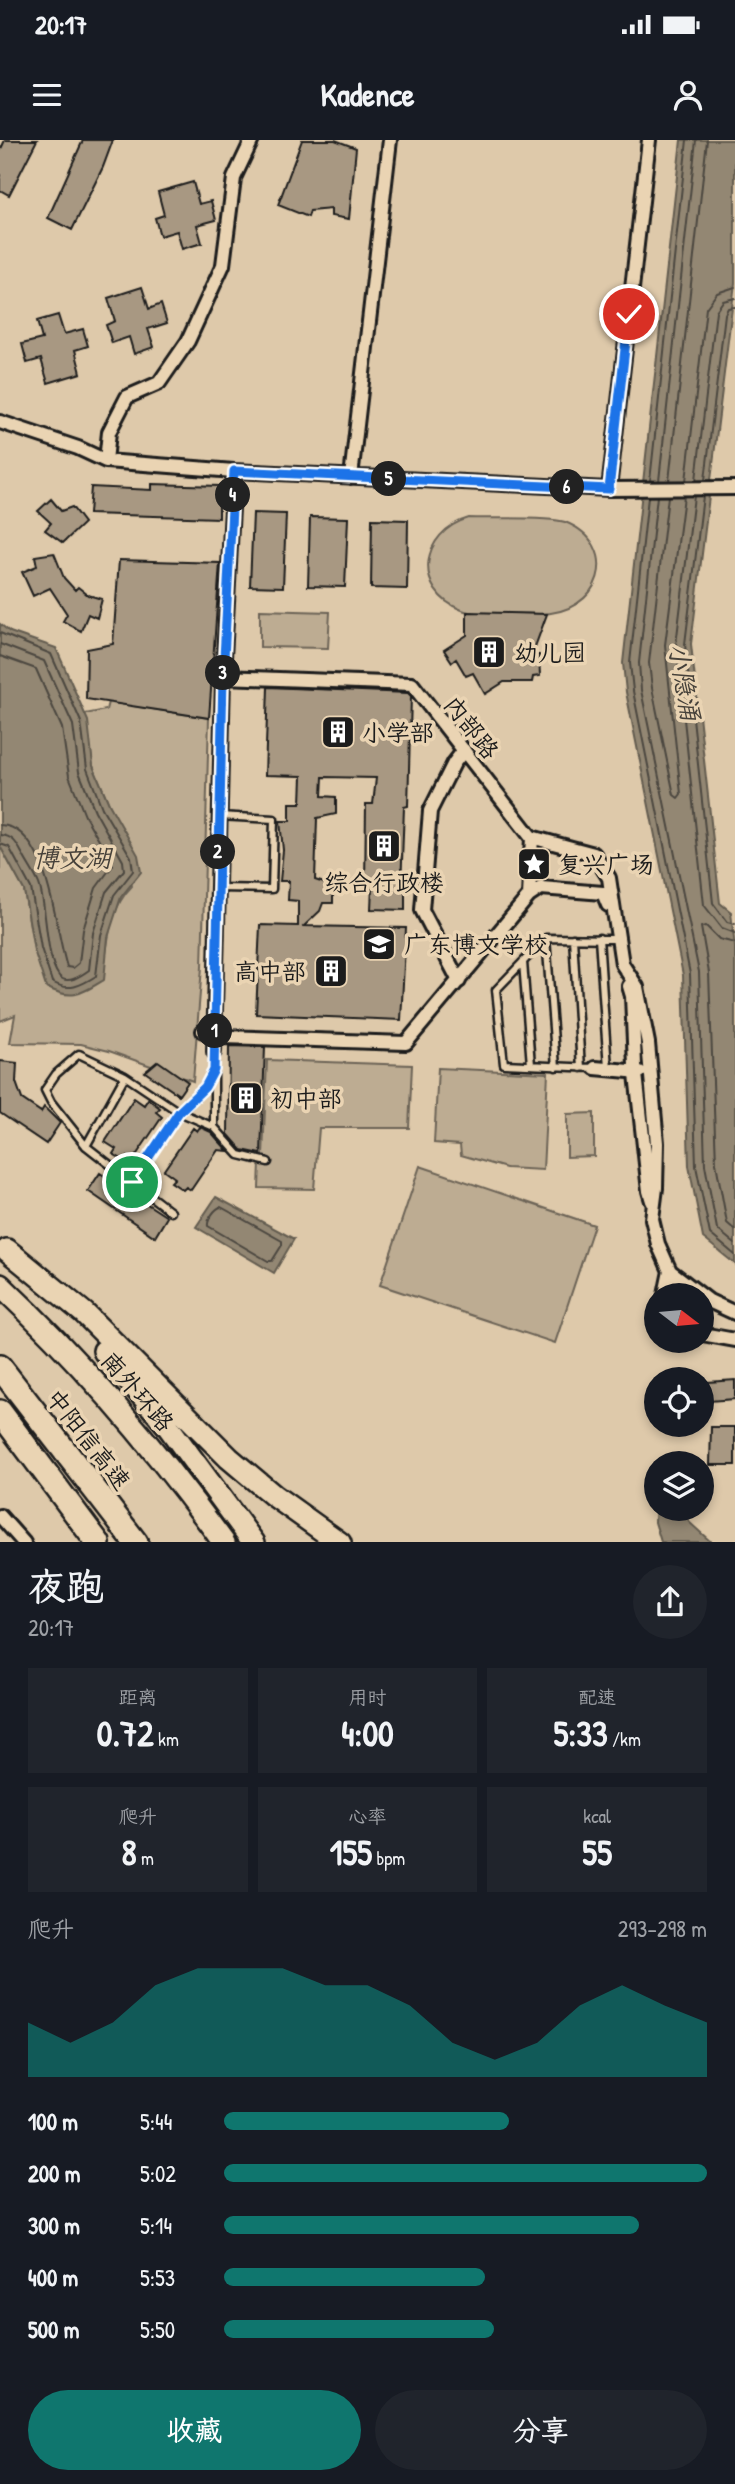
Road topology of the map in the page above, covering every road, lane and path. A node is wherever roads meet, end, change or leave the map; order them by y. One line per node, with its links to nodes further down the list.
1 (252, 140): 5 (street)
2 (390, 140): 7 (street)
3 (649, 140): 9 (street)
4 (0, 422): 5 (street)
5 (106, 461): 6 (street)
6 (234, 471): 7 (street); 10 (street)
7 (351, 477): 9 (street)
8 (735, 488): 9 (street)
9 (614, 489)
10 (223, 677): 11 (street, 内部路); 12 (street)
11 (464, 750): 13 (street, 内部路); 23 (street)
12 (219, 816): 14 (street); 14 (lane)
13 (532, 837): 15 (street); 16 (street)
14 (217, 888): 24 (street)
15 (529, 896): 16 (street); 23 (street)
16 (615, 921): 20 (street)
17 (546, 938): 18 (lane); 21 (lane); 27 (lane)
18 (573, 938): 19 (lane); 28 (lane)
19 (598, 938): 20 (lane); 29 (lane)
20 (618, 939): 22 (street)
21 (523, 962): 26 (lane); 26 (lane)
22 (622, 964): 31 (street); 32 (street)
23 (459, 981): 24 (street)
24 (209, 1032): 25 (street)
25 (214, 1052): 30 (lane)
26 (531, 1065): 27 (lane)
27 (556, 1067): 28 (lane)
28 (581, 1068): 29 (lane)
29 (601, 1068): 31 (street)
30 (214, 1070): 34 (lane); 35 (lane)
31 (635, 1070): 32 (street); 39 (street)
32 (652, 1075): 39 (street)
33 (125, 1076): 34 (lane); 36 (lane); 36 (lane)
34 (179, 1112): 35 (lane); 38 (lane)
35 (214, 1127): 37 (lane)
36 (86, 1146): 38 (lane)
37 (268, 1162)
38 (132, 1182): 40 (lane)
39 (653, 1204): 42 (street)
40 (171, 1212)
41 (3, 1247): 50 (highway, 南外环路); 58 (highway)
42 (670, 1271): 43 (street); 45 (street)
43 (668, 1283)
44 (0, 1285): 55 (highway, 南外环路)
45 (735, 1313)
46 (714, 1336): 47 (street)
47 (735, 1340)
48 (0, 1367): 54 (highway, 中阳信高速)
49 (0, 1412): 53 (highway)
50 (200, 1467): 56 (highway); 57 (highway)
51 (0, 1516): 52 (street)
52 (24, 1542)
53 (98, 1542)
54 (136, 1542)
55 (224, 1542)
56 (254, 1542)
57 (270, 1542)
58 (340, 1542)

